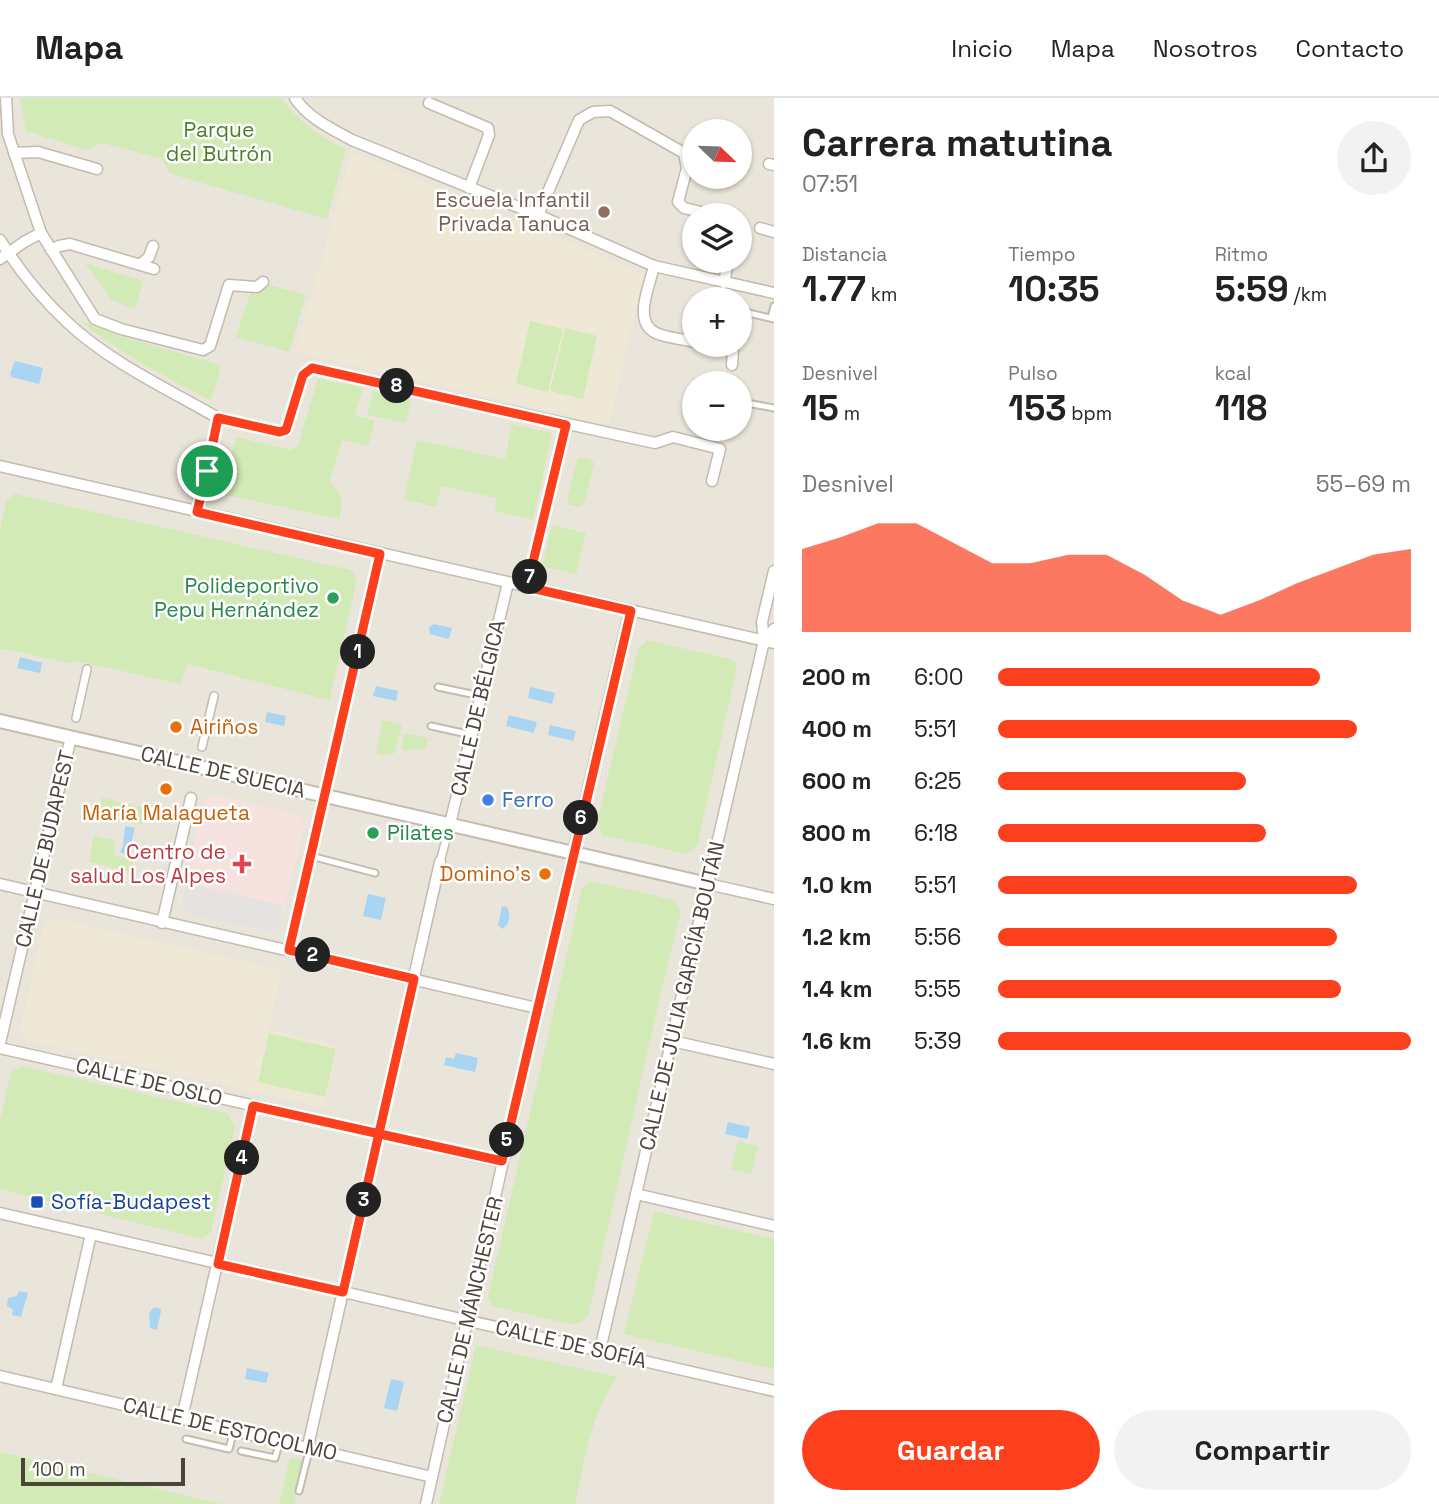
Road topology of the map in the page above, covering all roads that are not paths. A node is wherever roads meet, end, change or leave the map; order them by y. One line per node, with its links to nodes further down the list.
1 (6, 98): 4 (street)
2 (296, 98): 6 (street)
3 (429, 103): 6 (street)
4 (14, 153): 5 (street); 11 (street)
5 (97, 169)
6 (469, 188): 8 (street)
7 (682, 206): 8 (street)
8 (538, 215): 17 (street)
9 (760, 228): 10 (street)
10 (774, 232)
11 (41, 233): 14 (street); 15 (street)
12 (0, 240): 15 (street)
13 (153, 246): 16 (street)
14 (51, 250): 16 (street); 23 (street)
15 (4, 256): 33 (street)
16 (141, 264): 18 (street)
17 (654, 266): 22 (street); 28 (street)
18 (154, 269)
19 (726, 273): 22 (street)
20 (232, 274): 23 (street)
21 (263, 282): 23 (street)
22 (724, 282): 24 (street)
23 (229, 285)
24 (774, 293)
25 (774, 306): 27 (lane)
26 (752, 314): 27 (lane)
27 (773, 318)
28 (682, 339)
29 (733, 357): 30 (street)
30 (732, 365)
31 (752, 404): 32 (lane)
32 (774, 408)
33 (218, 418): 34 (street); 37 (street)
34 (566, 425): 36 (street); 41 (street)
35 (0, 466): 37 (street)
36 (712, 481)
37 (197, 512): 38 (street)
38 (380, 554): 40 (street); 55 (street)
39 (774, 571): 44 (street, CALLE DE JULIA GARCÍA BOUTÁN)
40 (508, 583): 41 (street); 48 (street, CALLE DE BÉLGICA)
41 (527, 587): 42 (street)
42 (631, 611): 44 (street); 58 (street, CALLE DE MÁNCHESTER)
43 (774, 629): 44 (street, CALLE DE JULIA GARCÍA BOUTÁN)
44 (769, 642): 63 (street, CALLE DE JULIA GARCÍA BOUTÁN)
45 (86, 669): 49 (street)
46 (438, 687): 48 (lane)
47 (214, 695): 54 (street)
48 (481, 696): 52 (street, CALLE DE BÉLGICA)
49 (76, 718)
50 (0, 721): 53 (street, CALLE DE SUECIA)
51 (431, 726): 52 (lane)
52 (472, 735): 57 (street, CALLE DE BÉLGICA)
53 (71, 737): 55 (street, CALLE DE SUECIA); 64 (street, CALLE DE BUDAPEST)
54 (202, 747)
55 (324, 795): 57 (street, CALLE DE SUECIA); 59 (street)
56 (191, 798): 66 (street)
57 (450, 824): 58 (street, CALLE DE SUECIA); 60 (street, CALLE DE BÉLGICA)
58 (573, 853): 63 (street, CALLE DE SUECIA); 69 (street, CALLE DE MÁNCHESTER)
59 (311, 856): 61 (lane); 67 (street)
60 (440, 862): 68 (street, CALLE DE BÉLGICA)
61 (375, 873)
62 (0, 884): 64 (street)
63 (708, 884): 65 (street, CALLE DE SUECIA); 70 (street, CALLE DE JULIA GARCÍA BOUTÁN)
64 (35, 892): 66 (street); 71 (street, CALLE DE BUDAPEST)
65 (774, 899)
66 (162, 923): 67 (street)
67 (289, 950): 68 (street)
68 (414, 979): 69 (street); 74 (street, CALLE DE BÉLGICA)
69 (537, 1009): 75 (street, CALLE DE MÁNCHESTER)
70 (672, 1041): 72 (street); 76 (street, CALLE DE JULIA GARCÍA BOUTÁN)
71 (0, 1046): 73 (street, CALLE DE OSLO)
72 (774, 1064)
73 (253, 1106): 74 (street, CALLE DE OSLO); 80 (street)
74 (379, 1135): 75 (street, CALLE DE OSLO); 81 (street, CALLE DE BÉLGICA)
75 (502, 1161): 82 (street, CALLE DE MÁNCHESTER)
76 (636, 1194): 78 (street); 83 (street, CALLE DE JULIA GARCÍA BOUTÁN)
77 (0, 1213): 79 (street, CALLE DE SOFÍA)
78 (774, 1226)
79 (91, 1234): 80 (street, CALLE DE SOFÍA); 85 (street)
80 (218, 1264): 81 (street, CALLE DE SOFÍA); 87 (street)
81 (343, 1292): 82 (street, CALLE DE SOFÍA); 91 (street, CALLE DE BÉLGICA)
82 (468, 1321): 83 (street, CALLE DE SOFÍA); 93 (street, CALLE DE MÁNCHESTER)
83 (600, 1350): 86 (street, CALLE DE SOFÍA)
84 (0, 1376): 85 (street, CALLE DE ESTOCOLMO)
85 (56, 1389): 87 (street, CALLE DE ESTOCOLMO)
86 (774, 1391)
87 (182, 1418): 88 (street, CALLE DE ESTOCOLMO)
88 (234, 1429): 89 (lane); 90 (street, CALLE DE ESTOCOLMO)
89 (187, 1438)
90 (280, 1440): 91 (street, CALLE DE ESTOCOLMO); 92 (lane)
91 (309, 1446): 93 (street, CALLE DE ESTOCOLMO); 94 (lane)
92 (241, 1451)
93 (432, 1477): 95 (street)
94 (299, 1491)
95 (426, 1504)

